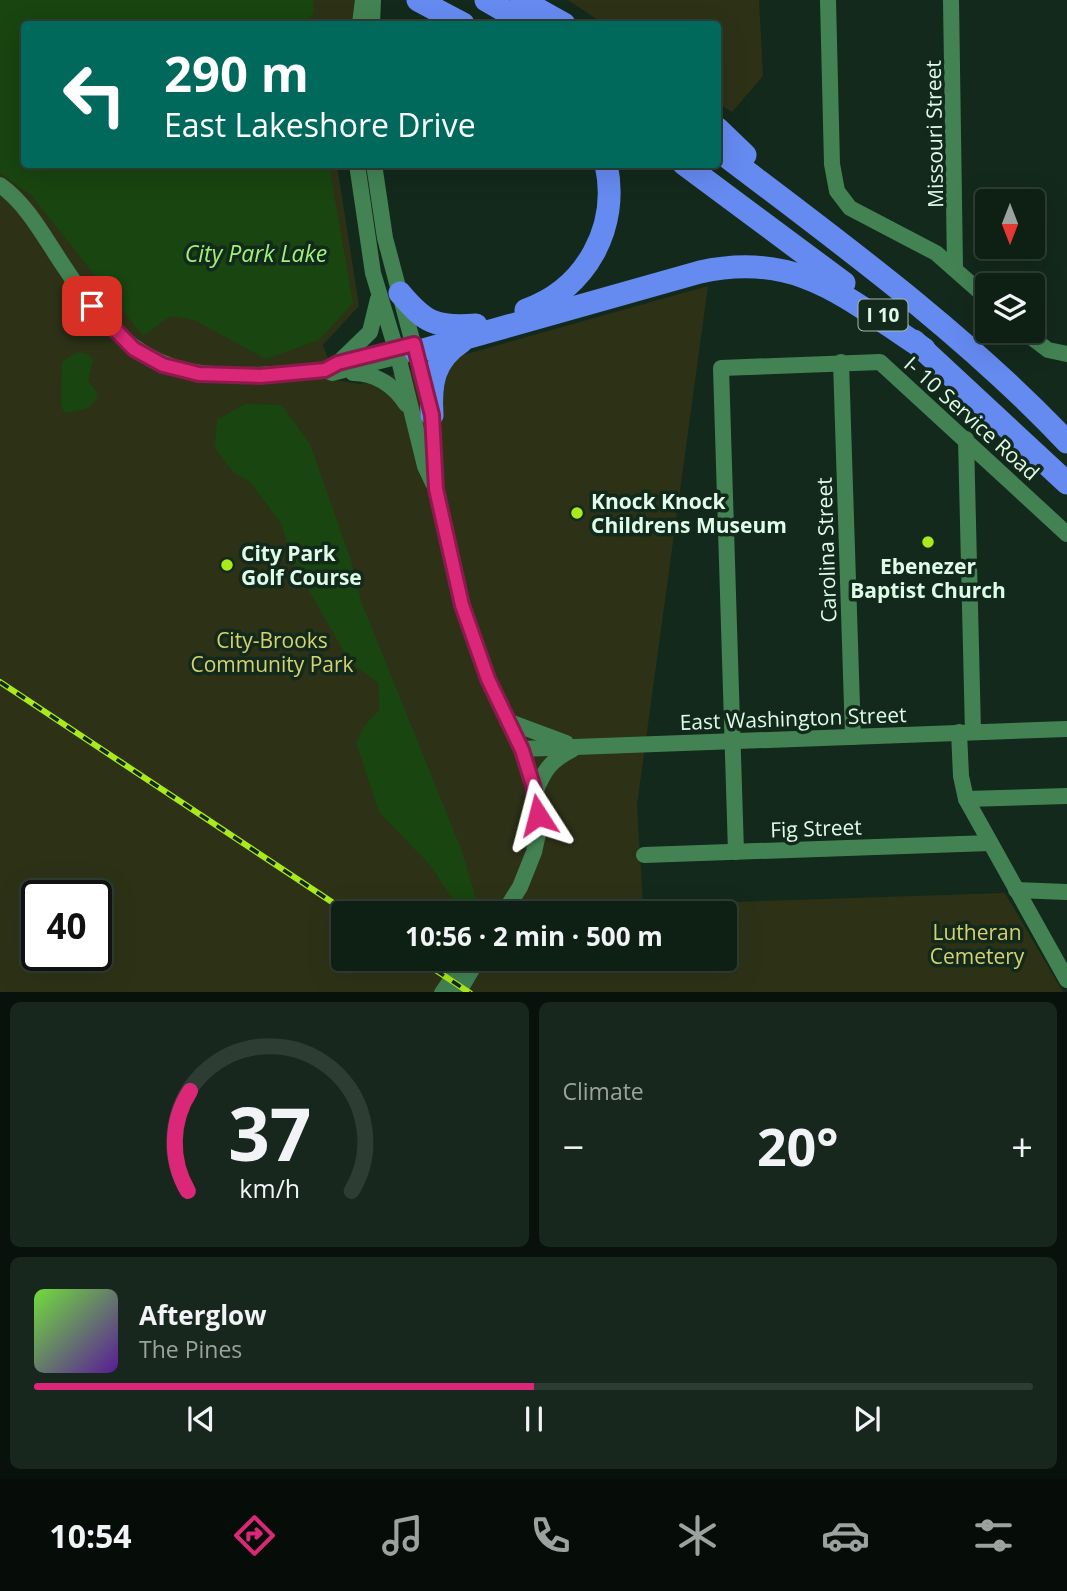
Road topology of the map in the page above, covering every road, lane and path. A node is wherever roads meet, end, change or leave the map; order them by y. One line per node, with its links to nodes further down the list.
1 (363, 0): 8 (street)
2 (373, 0): 9 (street)
3 (418, 0): 10 (highway)
4 (486, 0): 11 (highway)
5 (521, 0): 12 (highway)
6 (828, 0): 22 (street)
7 (951, 0): 22 (street, Missouri Street)
8 (360, 21)
9 (372, 21)
10 (457, 21)
11 (522, 21)
12 (559, 21)
13 (721, 132): 20 (highway)
14 (721, 152): 20 (highway, I 10)
15 (358, 168): 21 (street)
16 (375, 168): 24 (street)
17 (606, 168): 25 (highway)
18 (690, 168): 27 (highway, I 10)
19 (0, 185): 31 (street)
20 (768, 189): 34 (highway, I 10)
21 (368, 234): 24 (street); 28 (street)
22 (955, 267): 23 (street)
23 (975, 286)
24 (389, 293): 25 (highway); 28 (street); 31 (street)
25 (473, 330): 27 (highway); 28 (highway); 32 (highway)
26 (1039, 343): 29 (street)
27 (924, 349): 35 (highway, I 10)
28 (406, 350): 31 (street); 32 (street)
29 (1067, 354)
30 (841, 362): 33 (street, I- 10 Service Road); 40 (street, Carolina Street); 41 (street)
31 (334, 368): 32 (street)
32 (423, 415): 37 (street)
33 (967, 439): 36 (street, I- 10 Service Road); 39 (street)
34 (1067, 442)
35 (1067, 482)
36 (1067, 534)
37 (507, 721): 42 (street); 43 (street)
38 (1067, 729): 39 (street, East Washington Street)
39 (966, 732): 40 (street, East Washington Street); 46 (street)
40 (853, 737): 41 (street, East Washington Street)
41 (731, 742): 42 (street, East Washington Street); 48 (street)
42 (578, 747): 43 (street, East Washington Street); 44 (street)
43 (522, 750): 44 (street)
44 (535, 793): 52 (street)
45 (1067, 796): 46 (street)
46 (967, 799): 47 (street)
47 (990, 843): 48 (street, Fig Street); 50 (street)
48 (736, 852): 49 (street, Fig Street)
49 (644, 855)
50 (1016, 890): 51 (street); 55 (street)
51 (1067, 892)
52 (511, 901)
53 (457, 971): 56 (street)
54 (471, 971): 57 (street)
55 (1067, 980)
56 (442, 992)
57 (458, 992)

